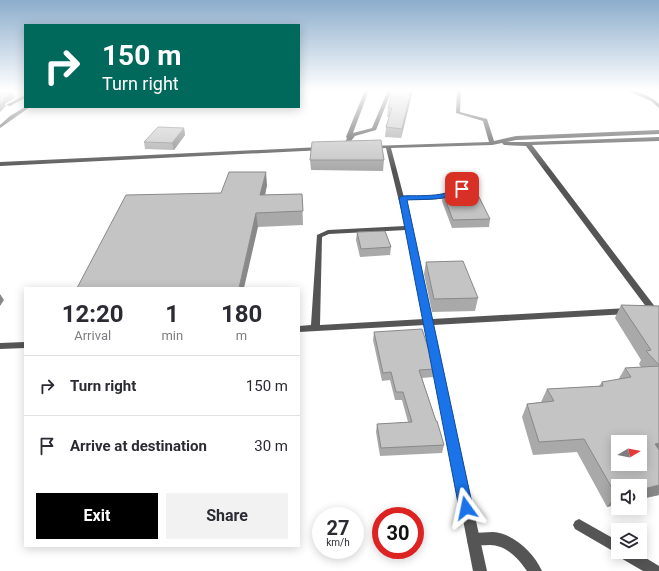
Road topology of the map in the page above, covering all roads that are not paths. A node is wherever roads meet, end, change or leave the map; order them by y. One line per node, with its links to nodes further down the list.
1 (13, 117): 5 (street)
2 (357, 117): 7 (street)
3 (379, 117): 7 (street)
4 (472, 117): 9 (street)
5 (0, 127)
6 (659, 132): 9 (street)
7 (349, 137): 15 (street)
8 (659, 139): 10 (street)
9 (495, 143): 10 (street); 11 (street)
10 (528, 144): 21 (street)
11 (388, 146): 12 (street); 19 (street)
12 (367, 147)
13 (331, 148): 17 (street)
14 (338, 148): 15 (street)
15 (346, 148): 16 (street)
16 (353, 148)
17 (0, 164)
18 (465, 174): 19 (street)
19 (402, 198): 20 (street)
20 (409, 228): 23 (street); 24 (street)
21 (649, 310): 22 (street); 23 (street)
22 (659, 318)
23 (427, 321): 24 (street); 29 (street)
24 (315, 328): 25 (street)
25 (300, 329)
26 (24, 345): 27 (street)
27 (0, 346)
28 (579, 525): 30 (street)
29 (473, 539): 32 (street); 33 (street)
30 (611, 544)
31 (635, 559): 34 (street)
32 (480, 571)
33 (535, 571)
34 (655, 571)

